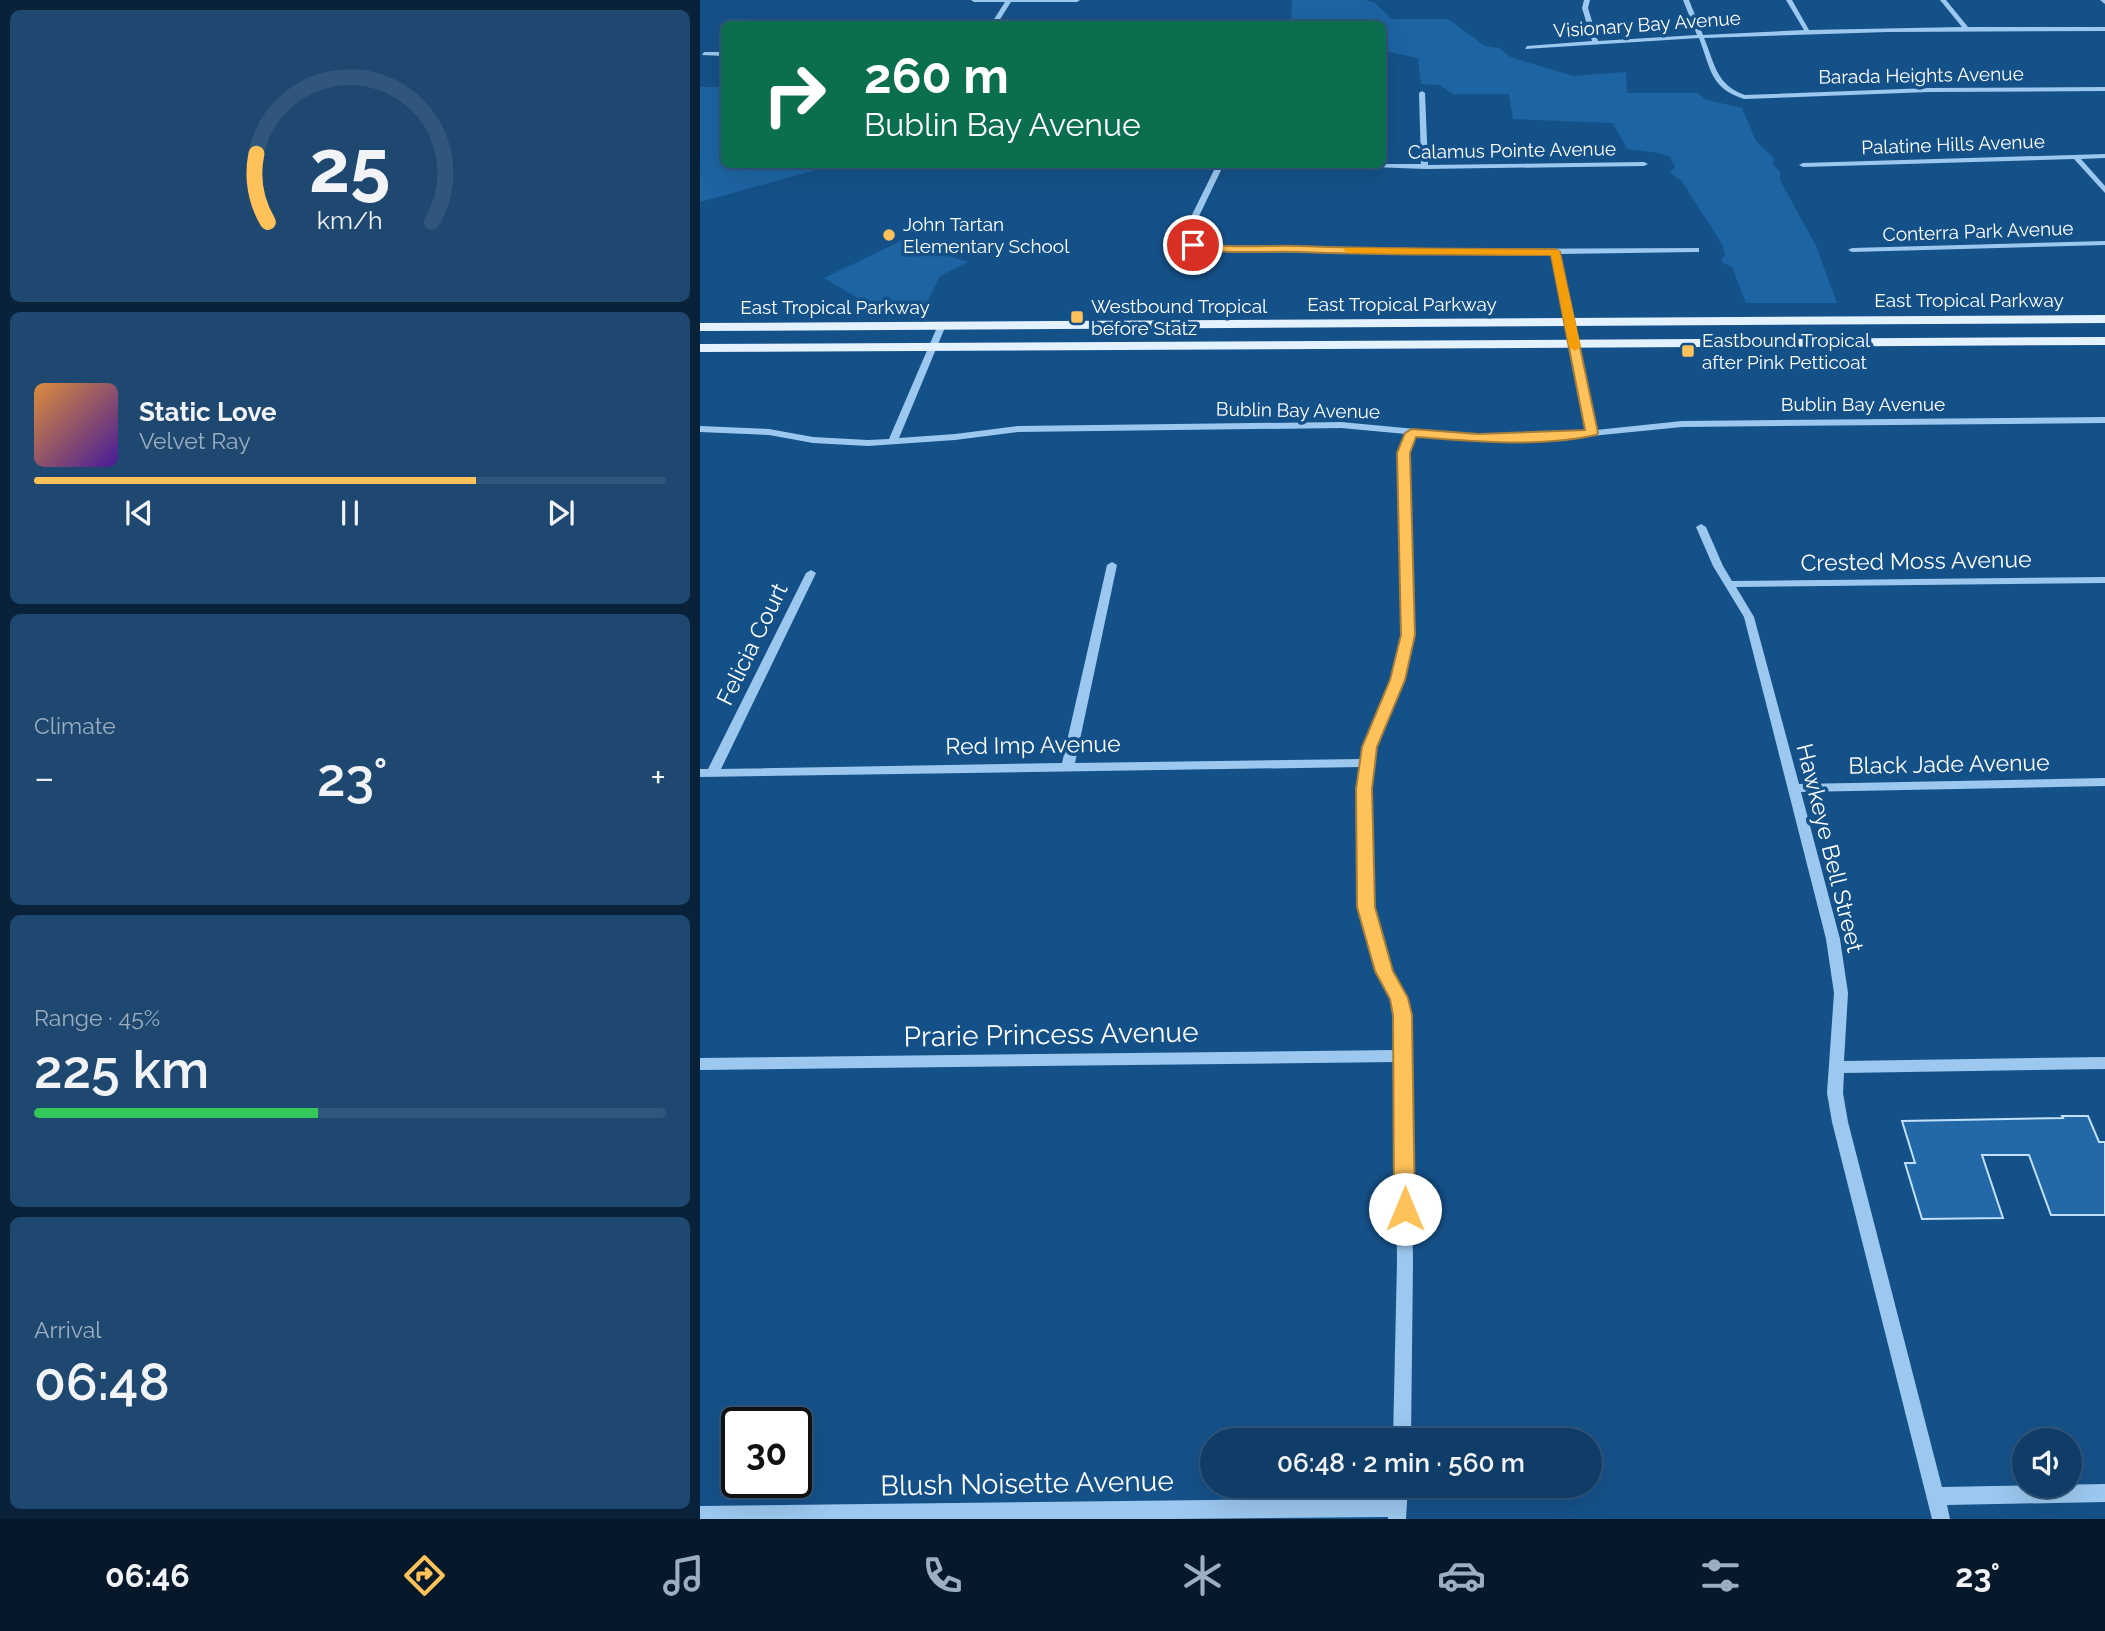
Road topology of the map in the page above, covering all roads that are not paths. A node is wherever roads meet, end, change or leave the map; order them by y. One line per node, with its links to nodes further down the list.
1 (974, 0): 2 (street)
2 (1009, 0): 3 (street); 8 (street)
3 (1077, 0)
4 (1587, 0): 13 (street)
5 (1686, 0): 12 (street)
6 (1789, 0): 11 (street)
7 (1943, 0): 9 (street)
8 (996, 21)
9 (1966, 28): 10 (street, Visionary Bay Avenue); 11 (street, Visionary Bay Avenue)
10 (2105, 29)
11 (1807, 31): 12 (street, Visionary Bay Avenue)
12 (1701, 36): 13 (street, Visionary Bay Avenue); 17 (street, Barada Heights Avenue)
13 (1595, 42): 14 (street, Visionary Bay Avenue)
14 (1527, 48)
15 (704, 54): 16 (street)
16 (721, 54)
17 (2105, 89)
18 (1422, 93): 24 (street)
19 (2105, 156): 20 (street, Palatine Hills Avenue)
20 (2076, 157): 22 (street, Palatine Hills Avenue); 26 (street)
21 (1644, 164): 24 (street, Calamus Pointe Avenue)
22 (1803, 165)
23 (1386, 166): 24 (street, Calamus Pointe Avenue)
24 (1425, 167)
25 (1219, 168): 30 (street)
26 (2105, 191)
27 (2105, 243): 29 (street, Conterra Park Avenue)
28 (1696, 250): 30 (street)
29 (1853, 250)
30 (1555, 252): 34 (street)
31 (2105, 319): 34 (main road, East Tropical Parkway)
32 (942, 326): 33 (main road, East Tropical Parkway); 34 (main road, East Tropical Parkway); 36 (street)
33 (700, 327)
34 (1572, 332): 35 (main road, East Tropical Parkway); 36 (main road, East Tropical Parkway); 41 (street)
35 (2105, 341)
36 (933, 347): 37 (main road, East Tropical Parkway); 42 (street)
37 (700, 348)
38 (2105, 420): 41 (street, Bublin Bay Avenue)
39 (700, 429): 42 (street, Bublin Bay Avenue)
40 (1412, 433): 41 (street, Bublin Bay Avenue); 42 (street, Bublin Bay Avenue); 48 (street)
41 (1592, 433)
42 (893, 441)
43 (1701, 527): 47 (street, Hawkeye Bell Street)
44 (1112, 565): 49 (street)
45 (811, 573): 50 (street, Felicia Court)
46 (2105, 580): 47 (street, Crested Moss Avenue)
47 (1728, 584): 52 (street, Hawkeye Bell Street)
48 (1368, 763): 49 (street, Red Imp Avenue); 53 (street)
49 (1068, 765): 50 (street, Red Imp Avenue)
50 (707, 772)
51 (2105, 782): 52 (street, Black Jade Avenue)
52 (1793, 788): 56 (street, Hawkeye Bell Street)
53 (1403, 1056): 55 (street, Prarie Princess Avenue); 57 (street)
54 (2105, 1063): 56 (street)
55 (700, 1064)
56 (1836, 1067): 59 (street, Hawkeye Bell Street)
57 (1402, 1428)
58 (2105, 1493): 59 (street)
59 (1936, 1496): 62 (street, Hawkeye Bell Street)
60 (1397, 1513): 61 (street, Blush Noisette Avenue)
61 (700, 1515)
62 (1941, 1519)

